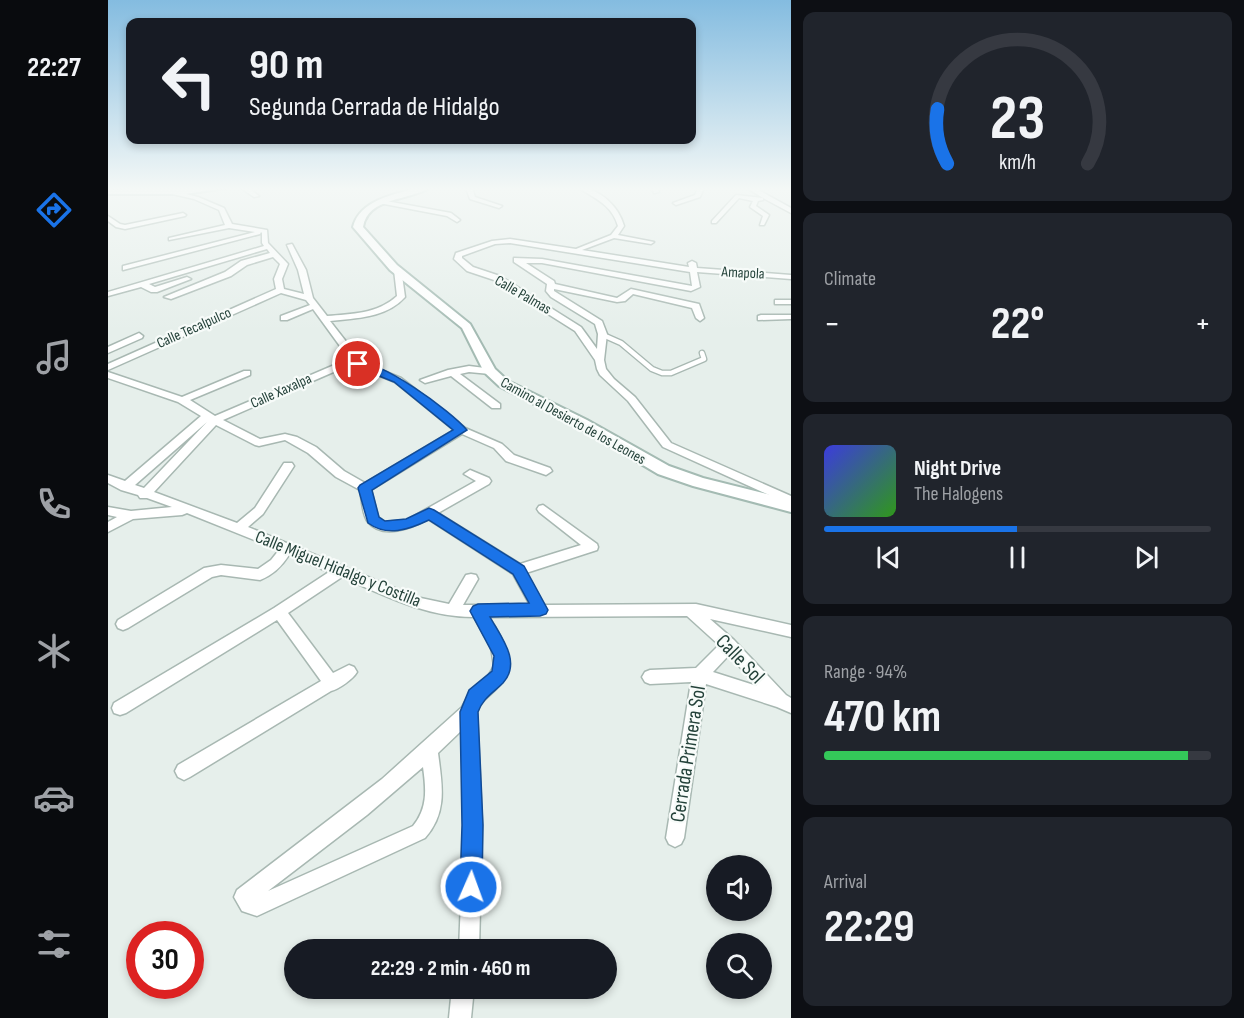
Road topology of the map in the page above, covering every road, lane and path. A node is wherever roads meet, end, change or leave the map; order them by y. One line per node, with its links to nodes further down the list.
1 (187, 236): 6 (street)
2 (248, 236): 13 (street)
3 (266, 236): 9 (street)
4 (364, 236): 14 (main road, Camino al Desierto de los Leones)
5 (612, 236): 7 (street); 10 (street)
6 (171, 239)
7 (651, 242)
8 (290, 245): 22 (street)
9 (268, 247): 11 (street); 17 (street)
10 (574, 251): 12 (street, Calle Palmas); 36 (street, Calle Palmas)
11 (275, 254): 19 (street); 21 (street)
12 (693, 266): 15 (street, Amapola); 18 (street, Calle Palmas)
13 (126, 268)
14 (398, 270): 30 (street); 38 (main road, Camino al Desierto de los Leones)
15 (791, 277)
16 (187, 279): 17 (street)
17 (142, 284): 20 (street)
18 (553, 286): 28 (street, Calle Palmas); 31 (street, Calle Palmas)
19 (280, 290): 22 (street); 37 (street, Calle Tecalpulco)
20 (108, 294)
21 (168, 297)
22 (309, 298): 25 (street)
23 (778, 302): 24 (street)
24 (791, 302)
25 (315, 306): 27 (street); 30 (street)
26 (791, 316): 29 (street)
27 (284, 318)
28 (700, 318)
29 (761, 318)
30 (324, 319): 35 (street)
31 (603, 335): 34 (lane); 36 (street)
32 (139, 336): 33 (street)
33 (108, 350)
34 (702, 354)
35 (345, 359): 45 (street, Calle Xaxalpa); 46 (street)
36 (600, 360): 54 (street, Calle Palmas)
37 (108, 367)
38 (490, 371): 39 (street); 54 (main road, Camino al Desierto de los Leones)
39 (451, 372): 42 (street); 44 (street)
40 (247, 373): 43 (street)
41 (108, 375): 43 (street, Calle Xaxalpa)
42 (425, 380)
43 (182, 400): 45 (street, Calle Xaxalpa)
44 (496, 406)
45 (212, 418): 51 (street); 52 (street, Calle Xaxalpa); 53 (street, Calle Xaxalpa)
46 (461, 430): 48 (street); 52 (street)
47 (288, 466): 62 (street)
48 (546, 471)
49 (470, 474): 59 (street)
50 (108, 479): 51 (street, Calle Miguel Hidalgo y Costilla)
51 (125, 487): 53 (street, Calle Miguel Hidalgo y Costilla)
52 (365, 488): 59 (street)
53 (144, 495): 57 (street, Calle Miguel Hidalgo y Costilla)
54 (784, 502): 55 (main road, Camino al Desierto de los Leones)
55 (791, 508)
56 (543, 509): 64 (street)
57 (189, 511): 60 (street); 62 (street, Calle Miguel Hidalgo y Costilla)
58 (110, 512): 60 (street)
59 (429, 513): 64 (street)
60 (131, 515): 61 (street)
61 (108, 527)
62 (239, 528): 63 (street, Calle Miguel Hidalgo y Costilla)
63 (287, 548): 65 (street, Calle Miguel Hidalgo y Costilla); 72 (street)
64 (518, 570): 67 (street)
65 (341, 571): 69 (street, Calle Miguel Hidalgo y Costilla); 71 (street)
66 (471, 579): 69 (street)
67 (540, 610): 68 (street, Calle Miguel Hidalgo y Costilla); 70 (street, Calle Miguel Hidalgo y Costilla)
68 (690, 610): 73 (street, Calle Miguel Hidalgo y Costilla); 74 (street, Calle Sol)
69 (452, 611): 70 (street, Calle Miguel Hidalgo y Costilla)
70 (478, 611): 81 (street)
71 (279, 612): 78 (street); 80 (street)
72 (123, 624)
73 (791, 631)
74 (729, 645): 76 (street, Cerrada Primera Sol); 79 (street, Calle Sol)
75 (349, 672): 78 (street)
76 (700, 675): 77 (street); 79 (street); 84 (street, Cerrada Primera Sol)
77 (650, 677)
78 (332, 684): 83 (street)
79 (785, 703)
80 (120, 708)
81 (469, 712): 82 (street); 85 (street)
82 (430, 752): 82 (street)
83 (184, 771)
84 (675, 837)
85 (469, 939)
86 (462, 999): 87 (street)
87 (460, 1018)

